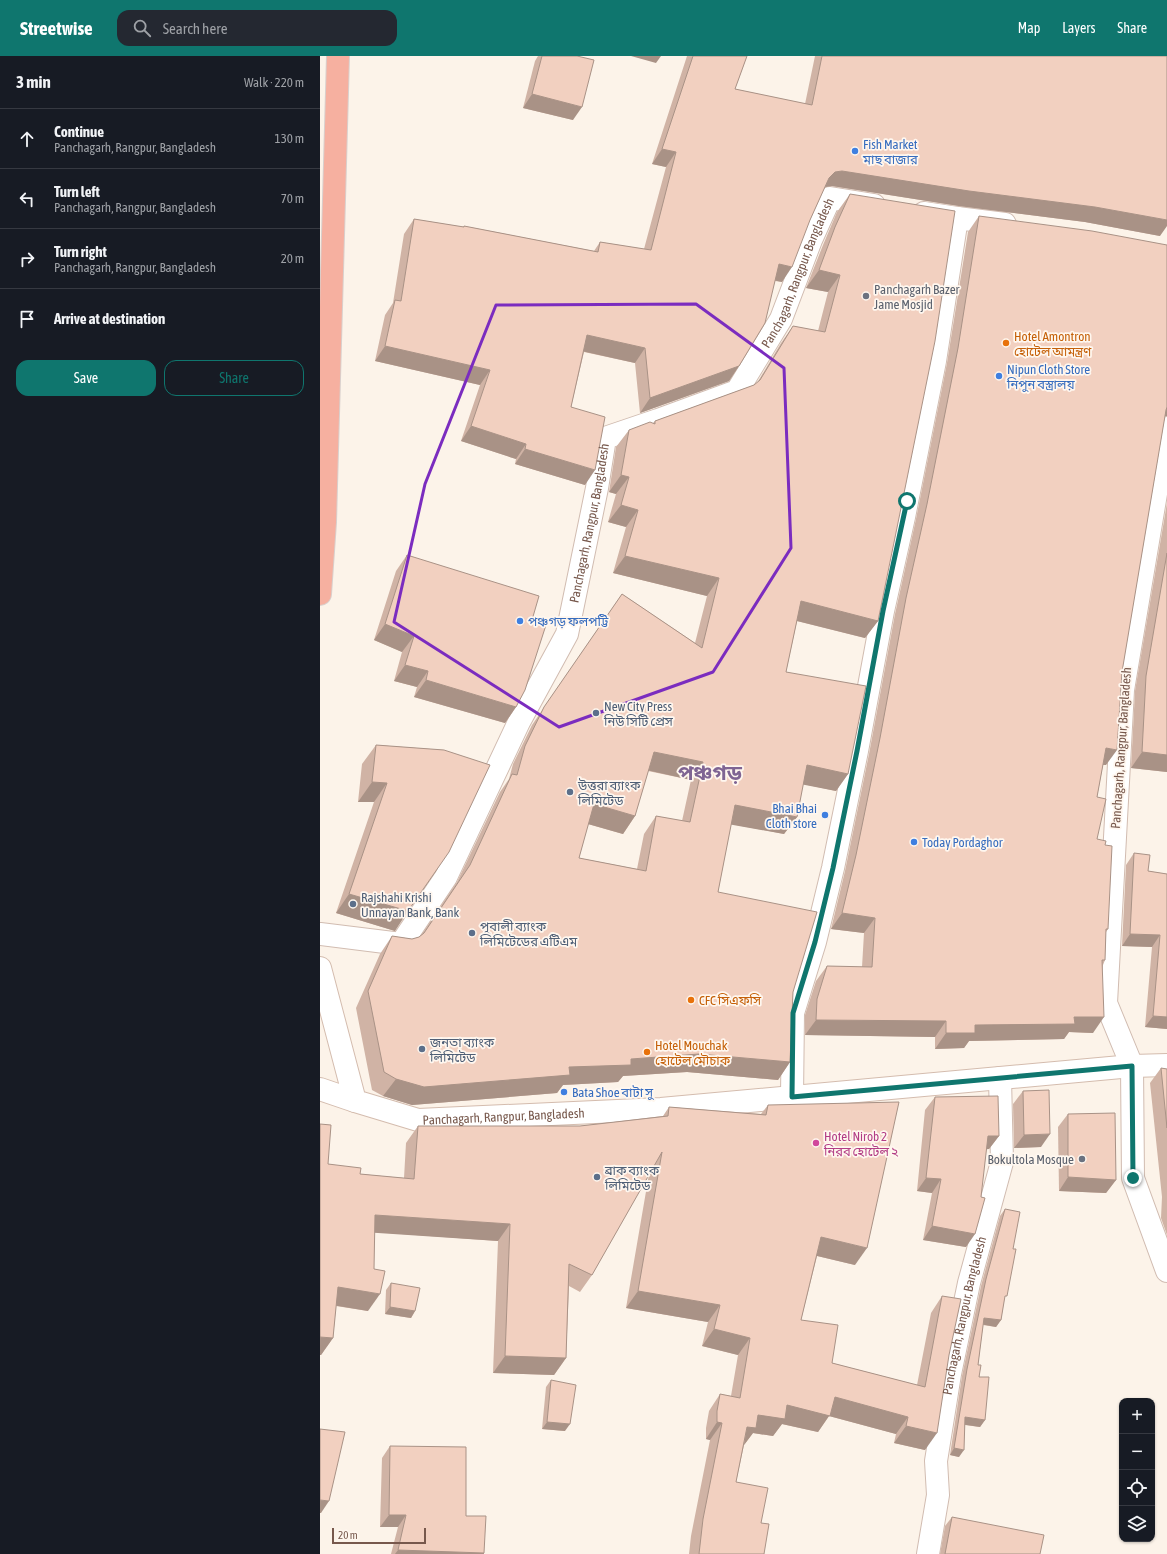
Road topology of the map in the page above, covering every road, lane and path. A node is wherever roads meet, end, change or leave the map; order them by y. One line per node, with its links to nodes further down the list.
1 (338, 56): 5 (highway)
2 (957, 218): 3 (street, Panchagarh, Rangpur, Bangladesh); 6 (street, Panchagarh, Rangpur, Bangladesh); 12 (street)
3 (1025, 226)
4 (1167, 428): 8 (street, Panchagarh, Rangpur, Bangladesh)
5 (320, 594)
6 (320, 934)
7 (320, 968): 13 (street)
8 (1132, 1066): 9 (street, Panchagarh, Rangpur, Bangladesh); 10 (street, Panchagarh, Rangpur, Bangladesh); 14 (street, Panchagarh, Rangpur, Bangladesh)
9 (1167, 1066)
10 (1000, 1078): 12 (street, Panchagarh, Rangpur, Bangladesh); 15 (street, Panchagarh, Rangpur, Bangladesh)
11 (320, 1089): 13 (street, Panchagarh, Rangpur, Bangladesh)
12 (792, 1097): 13 (street, Panchagarh, Rangpur, Bangladesh)
13 (355, 1101)
14 (1167, 1271)
15 (928, 1554)

